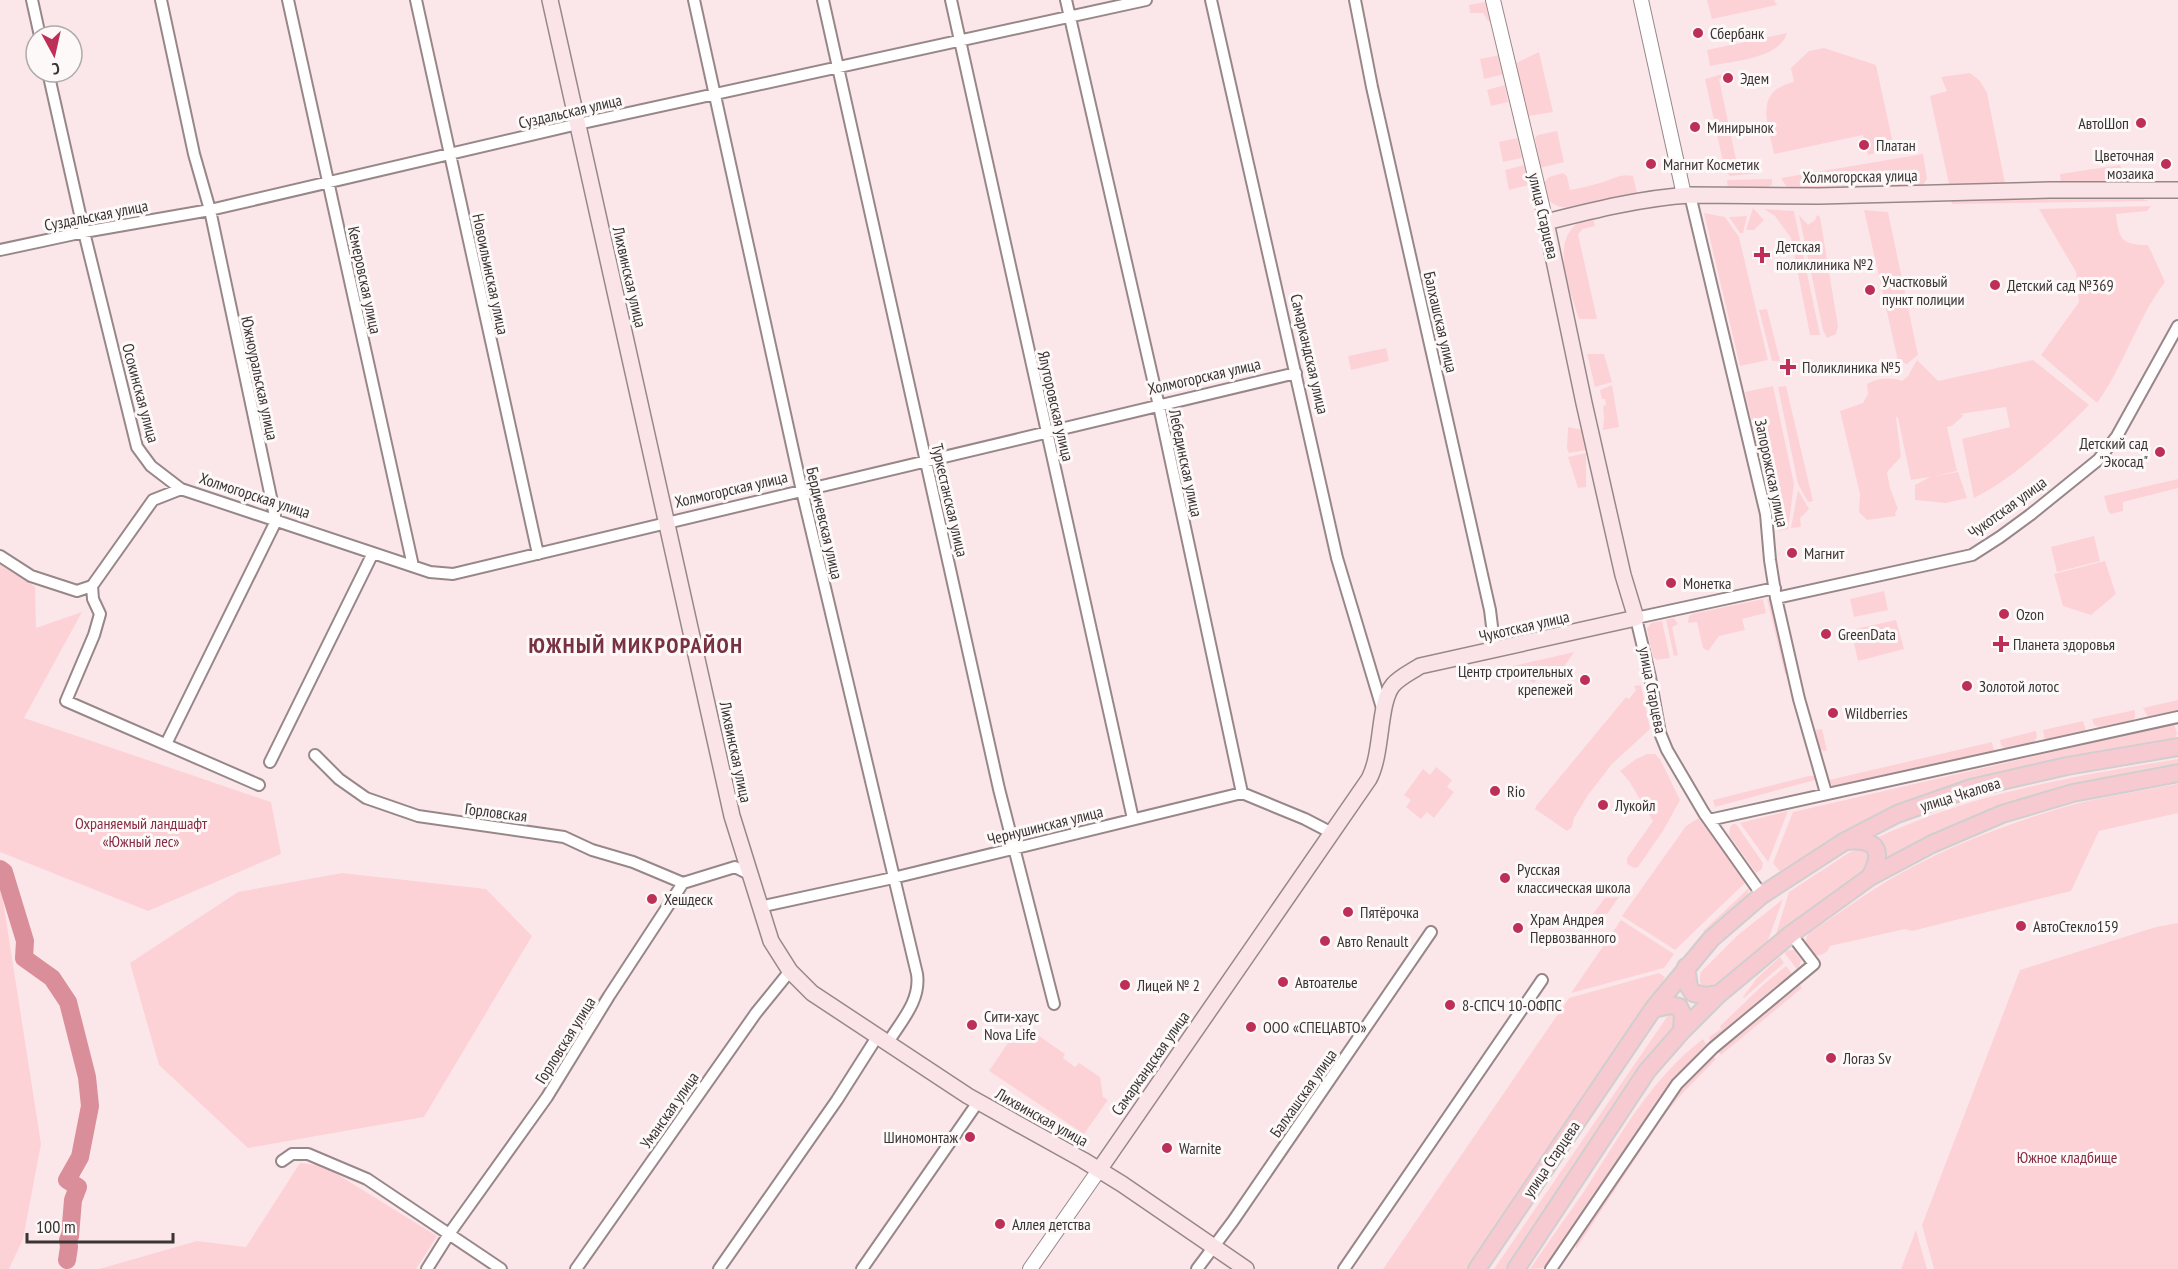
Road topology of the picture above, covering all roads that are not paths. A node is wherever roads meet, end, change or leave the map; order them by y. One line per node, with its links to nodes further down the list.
1 (32, 0): 16 (street)
2 (161, 0): 26 (street, Южноуральская улица)
3 (288, 0): 23 (street, Кемеровская улица)
4 (416, 0): 22 (street, Новоильинская улица)
5 (550, 0): 21 (main road, Лихвинская улица)
6 (693, 0): 20 (street, Бердичевская улица)
7 (823, 0): 18 (street, Туркестанская улица)
8 (951, 0): 17 (street, Ялуторовская улица)
9 (1066, 0): 15 (street, Лебединская улица)
10 (1146, 0): 15 (street, Суздальская улица)
11 (1210, 0): 31 (street, Самаркандская улица)
12 (1354, 0): 46 (street, Балхашская улица)
13 (1493, 0): 27 (street, улица Старцева)
14 (1641, 0): 25 (street, Запорожская улица)
15 (1070, 17): 17 (street, Суздальская улица); 32 (street, Лебединская улица)
16 (37, 24)
17 (960, 41): 18 (street, Суздальская улица); 33 (street, Ялуторовская улица)
18 (839, 68): 20 (street, Суздальская улица); 34 (street, Туркестанская улица)
19 (51, 84): 28 (street, Осокинская улица)
20 (714, 94): 21 (street, Суздальская улица); 36 (street, Бердичевская улица)
21 (578, 124): 22 (street, Суздальская улица); 38 (main road, Лихвинская улица)
22 (450, 155): 23 (street, Суздальская улица); 40 (street, Новоильинская улица)
23 (328, 182): 26 (street, Суздальская улица); 42 (street, Кемеровская улица)
24 (2178, 190): 25 (main road, Холмогорская улица)
25 (1687, 195): 27 (main road, Холмогорская улица); 44 (street, Запорожская улица)
26 (210, 210): 28 (street, Суздальская улица); 37 (street, Южноуральская улица)
27 (1546, 222): 45 (main road, улица Старцева)
28 (84, 232): 29 (street, Суздальская улица); 35 (street, Осокинская улица)
29 (0, 250)
30 (2178, 327): 44 (street, Чукотская улица)
31 (1296, 373): 32 (street, Холмогорская улица); 47 (street, Самаркандская улица)
32 (1159, 406): 33 (street, Холмогорская улица); 56 (street, Лебединская улица)
33 (1047, 432): 34 (street, Холмогорская улица); 58 (street, Ялуторовская улица)
34 (925, 462): 36 (street, Холмогорская улица); 62 (street, Туркестанская улица)
35 (181, 489): 37 (street, Холмогорская улица); 43 (street)
36 (802, 491): 38 (street, Холмогорская улица); 65 (street, Бердичевская улица)
37 (276, 520): 39 (street, Холмогорская улица); 49 (street)
38 (667, 523): 40 (street, Холмогорская улица); 63 (main road, Лихвинская улица)
39 (373, 553): 42 (street, Холмогорская улица); 52 (street)
40 (538, 554): 42 (street, Холмогорская улица)
41 (0, 556): 43 (street)
42 (412, 566)
43 (92, 586): 49 (street)
44 (1775, 593): 45 (street, Чукотская улица); 57 (street, Запорожская улица)
45 (1636, 618): 46 (main road, Чукотская улица); 59 (street, улица Старцева)
46 (1495, 651): 47 (main road, Чукотская улица)
47 (1383, 712): 55 (main road, Чукотская улица)
48 (2178, 717): 57 (street)
49 (166, 744): 54 (street)
50 (2178, 747): 61 (main road, улица Чкалова)
51 (315, 755): 66 (street, Горловская)
52 (270, 762)
53 (2178, 773): 64 (main road, улица Чкалова)
54 (259, 785)
55 (1362, 789): 60 (main road, Самаркандская улица)
56 (1242, 794): 58 (street, Чернушинская улица); 60 (street)
57 (1826, 794): 59 (street)
58 (1133, 819): 62 (street, Чернушинская улица)
59 (1709, 820): 67 (street, улица Старцева)
60 (1332, 833): 81 (main road, Самаркандская улица)
61 (1845, 841): 64 (main road); 67 (main road, улица Чкалова)
62 (1016, 849): 65 (street, Чернушинская улица); 75 (street, Туркестанская улица)
63 (751, 875): 66 (street); 68 (main road, Лихвинская улица)
64 (1870, 877): 70 (main road, улица Чкалова)
65 (893, 878): 68 (street, Чернушинская улица); 78 (street, Бердичевская улица)
66 (684, 883): 82 (street, Горловская улица)
67 (1762, 895): 71 (main road, улица Старцева)
68 (759, 907): 72 (main road, Лихвинская улица)
69 (1431, 932): 83 (street, Балхашская улица)
70 (1791, 934): 74 (main road, улица Старцева); 95 (street)
71 (1686, 967): 74 (main road); 76 (main road, улица Старцева)
72 (790, 971): 78 (main road, Лихвинская улица); 86 (street, Уманская улица)
73 (1542, 980): 92 (street)
74 (1719, 994): 77 (main road, улица Старцева)
75 (1054, 1004)
76 (1653, 1009): 77 (main road); 93 (main road, улица Старцева)
77 (1682, 1031): 94 (main road, улица Старцева)
78 (882, 1040): 79 (main road, Лихвинская улица); 87 (street, Бердичевская улица)
79 (978, 1102): 81 (main road, Лихвинская улица); 88 (street)
80 (282, 1161): 82 (street)
81 (1099, 1170): 83 (main road, Лихвинская улица); 89 (street, Самаркандская улица)
82 (449, 1234): 84 (street, Горловская улица); 85 (street)
83 (1212, 1248): 90 (street, Балхашская улица); 91 (main road, Лихвинская улица)
84 (427, 1269)
85 (501, 1269)
86 (576, 1269)
87 (719, 1269)
88 (862, 1269)
89 (1030, 1269)
90 (1197, 1269)
91 (1245, 1269)
92 (1344, 1269)
93 (1477, 1269)
94 (1516, 1269)
95 (1551, 1269)

